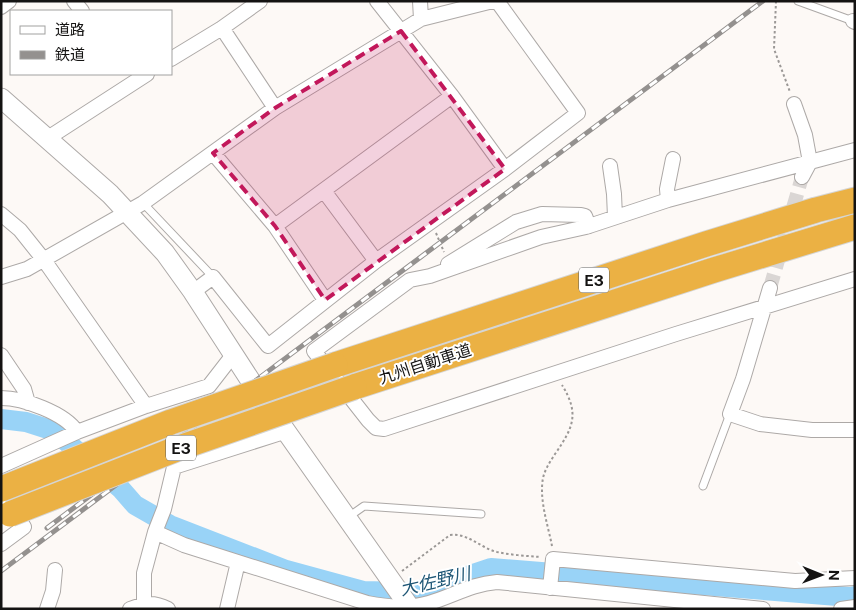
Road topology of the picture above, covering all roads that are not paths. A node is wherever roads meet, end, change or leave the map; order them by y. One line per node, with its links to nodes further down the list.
1 (9, 1): 7 (street)
2 (260, 1): 10 (street)
3 (377, 1): 11 (street)
4 (420, 1): 8 (street)
5 (495, 1): 8 (street); 25 (street)
6 (799, 1): 9 (lane)
7 (1, 7)
8 (421, 19): 11 (street)
9 (854, 21)
10 (222, 28): 12 (street); 18 (street)
11 (401, 31): 15 (street); 18 (street)
12 (172, 58)
13 (143, 75): 14 (street)
14 (130, 78): 19 (street)
15 (452, 96): 25 (street); 27 (street)
16 (1, 98): 19 (street)
17 (794, 104): 23 (street)
18 (275, 108): 21 (street)
19 (48, 138): 30 (street)
20 (855, 150): 23 (street)
21 (213, 153): 30 (street); 33 (street)
22 (673, 160): 28 (street)
23 (810, 162): 26 (street); 28 (street)
24 (610, 166): 32 (street)
25 (505, 169): 37 (street)
26 (802, 177)
27 (324, 191): 33 (street); 37 (street)
28 (668, 200): 32 (street)
29 (855, 200): 58 (highway, 九州自動車道 / E3, bridge)
30 (135, 207): 36 (street); 40 (lane); 43 (street)
31 (1, 214): 36 (street)
32 (615, 218): 34 (street)
33 (275, 226): 44 (street)
34 (589, 226): 38 (street); 38 (street)
35 (855, 227): 48 (highway, 九州自動車道 / E3)
36 (44, 260): 39 (street); 51 (street)
37 (376, 261): 44 (street)
38 (448, 267): 48 (street)
39 (1, 277)
40 (213, 277): 43 (street); 44 (street)
41 (855, 279): 45 (street)
42 (770, 288): 45 (street)
43 (193, 292): 47 (street)
44 (325, 300)
45 (765, 307): 48 (street); 52 (street)
46 (1, 355): 50 (street)
47 (233, 355): 51 (street); 54 (street)
48 (355, 396): 60 (highway, 九州自動車道 / E3, bridge)
49 (1, 398): 50 (street)
50 (28, 403): 55 (street)
51 (146, 406): 55 (street)
52 (730, 414): 53 (street); 57 (lane)
53 (855, 430)
54 (287, 431): 61 (street); 62 (street)
55 (77, 432): 56 (street)
56 (1, 466)
57 (703, 486)
58 (1, 489): 63 (street)
59 (481, 514): 61 (lane)
60 (6, 516)
61 (347, 519): 70 (street)
62 (155, 532): 64 (street); 68 (street)
63 (1, 544)
64 (238, 562): 70 (street); 74 (street)
65 (56, 570): 71 (street)
66 (855, 578): 67 (street)
67 (550, 588): 70 (street); 75 (street)
68 (144, 604): 72 (street); 73 (street)
69 (855, 607): 76 (street)
70 (410, 608)
71 (47, 609)
72 (130, 609)
73 (168, 609)
74 (228, 609)
75 (763, 609)
76 (841, 609)

